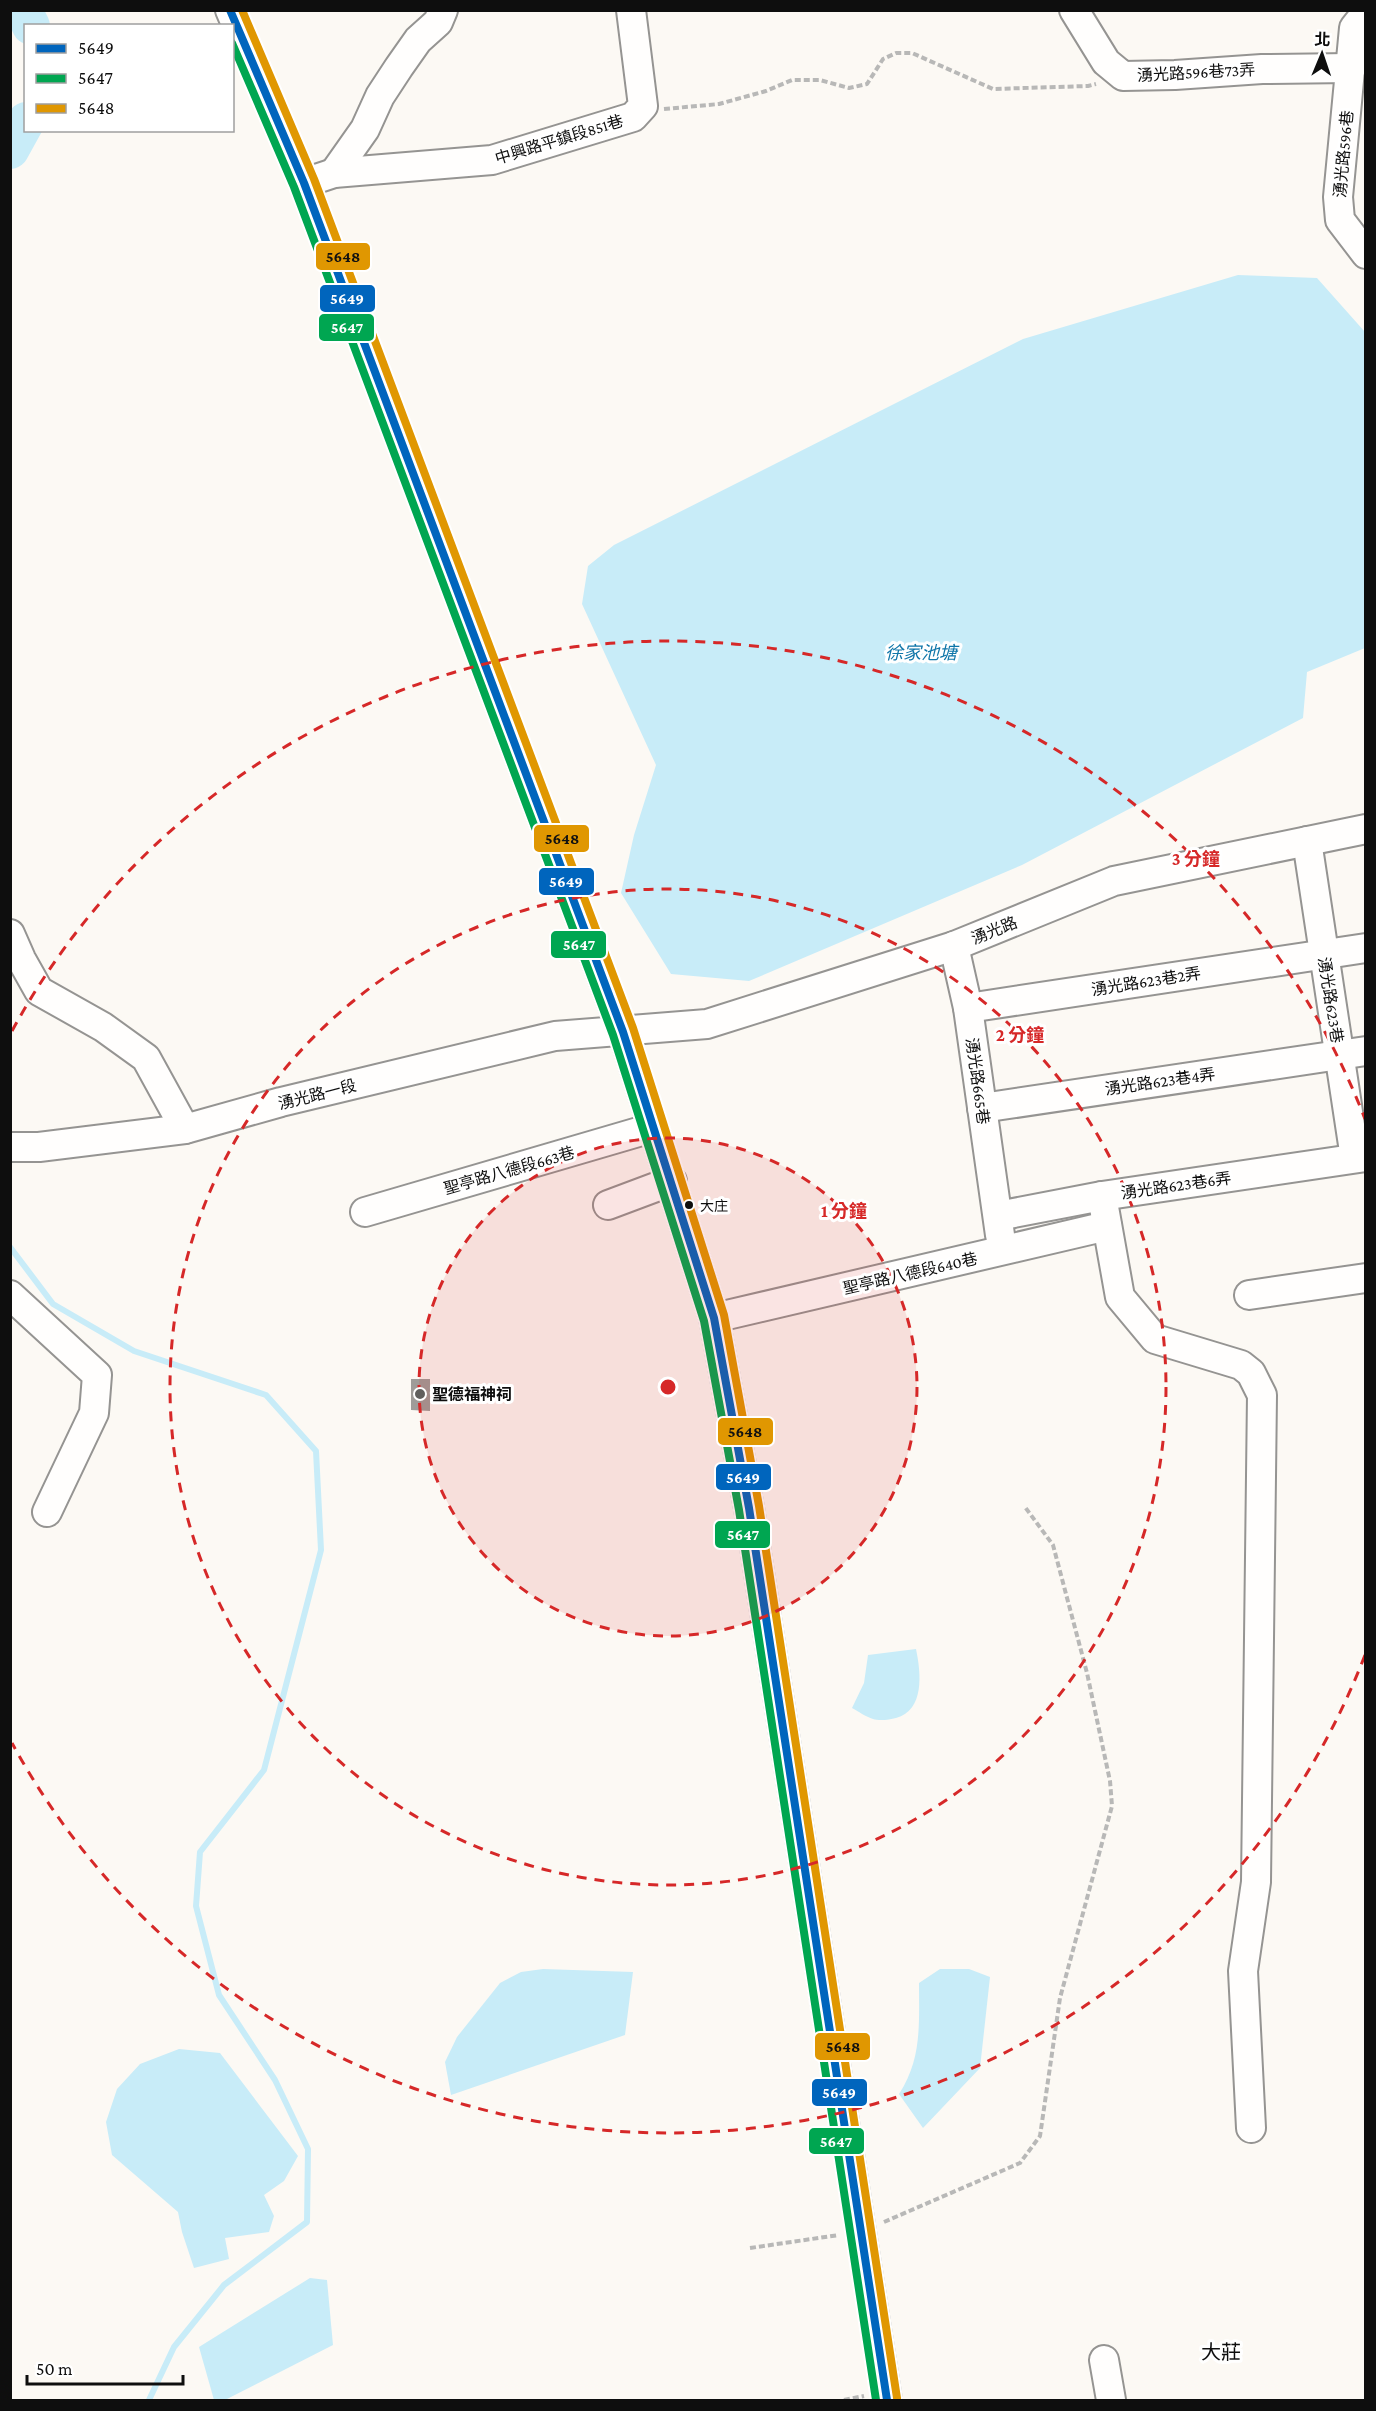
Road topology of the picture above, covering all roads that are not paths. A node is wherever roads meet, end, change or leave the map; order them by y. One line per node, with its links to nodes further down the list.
1 (230, 10): 8 (street)
2 (443, 10): 7 (street)
3 (632, 10): 7 (street, 中興路平鎮段851巷)
4 (1074, 10): 6 (street, 湧光路596巷73弄)
5 (1365, 13): 6 (street, 湧光路596巷)
6 (1351, 68): 9 (street, 湧光路596巷)
7 (334, 173): 8 (street, 中興路平鎮段851巷)
8 (304, 183): 17 (street)
9 (1365, 254)
10 (1365, 829): 11 (street, 湧光路)
11 (1307, 841): 13 (street, 湧光路); 15 (street, 湧光路623巷)
12 (10, 934): 21 (street)
13 (954, 946): 16 (street, 湧光路665巷); 17 (street, 湧光路)
14 (1365, 948): 15 (street, 湧光路623巷2弄)
15 (1324, 955): 16 (street, 湧光路623巷2弄); 18 (street, 湧光路623巷)
16 (968, 1008): 19 (street, 湧光路665巷)
17 (623, 1032): 20 (street); 21 (street, 湧光路一段)
18 (1352, 1053): 19 (street, 湧光路623巷4弄); 23 (street, 湧光路623巷)
19 (981, 1108): 28 (street, 湧光路665巷)
20 (652, 1128): 24 (street); 27 (street, 聖亭路八德段663巷)
21 (185, 1129): 22 (street, 湧光路一段)
22 (10, 1147)
23 (1360, 1158): 25 (street, 湧光路623巷6弄)
24 (672, 1181): 26 (street); 34 (street)
25 (1102, 1196): 28 (street, 湧光路623巷6弄); 29 (street)
26 (608, 1205)
27 (365, 1212)
28 (998, 1216): 30 (street, 湧光路665巷)
29 (1107, 1226): 30 (street, 聖亭路八德段640巷); 36 (street)
30 (1003, 1252): 34 (street, 聖亭路八德段640巷)
31 (1365, 1278): 33 (street)
32 (10, 1295): 35 (street)
33 (1249, 1295)
34 (714, 1318): 38 (street)
35 (47, 1512)
36 (1251, 2128)
37 (1104, 2360): 39 (street)
38 (887, 2400)
39 (1111, 2400)

